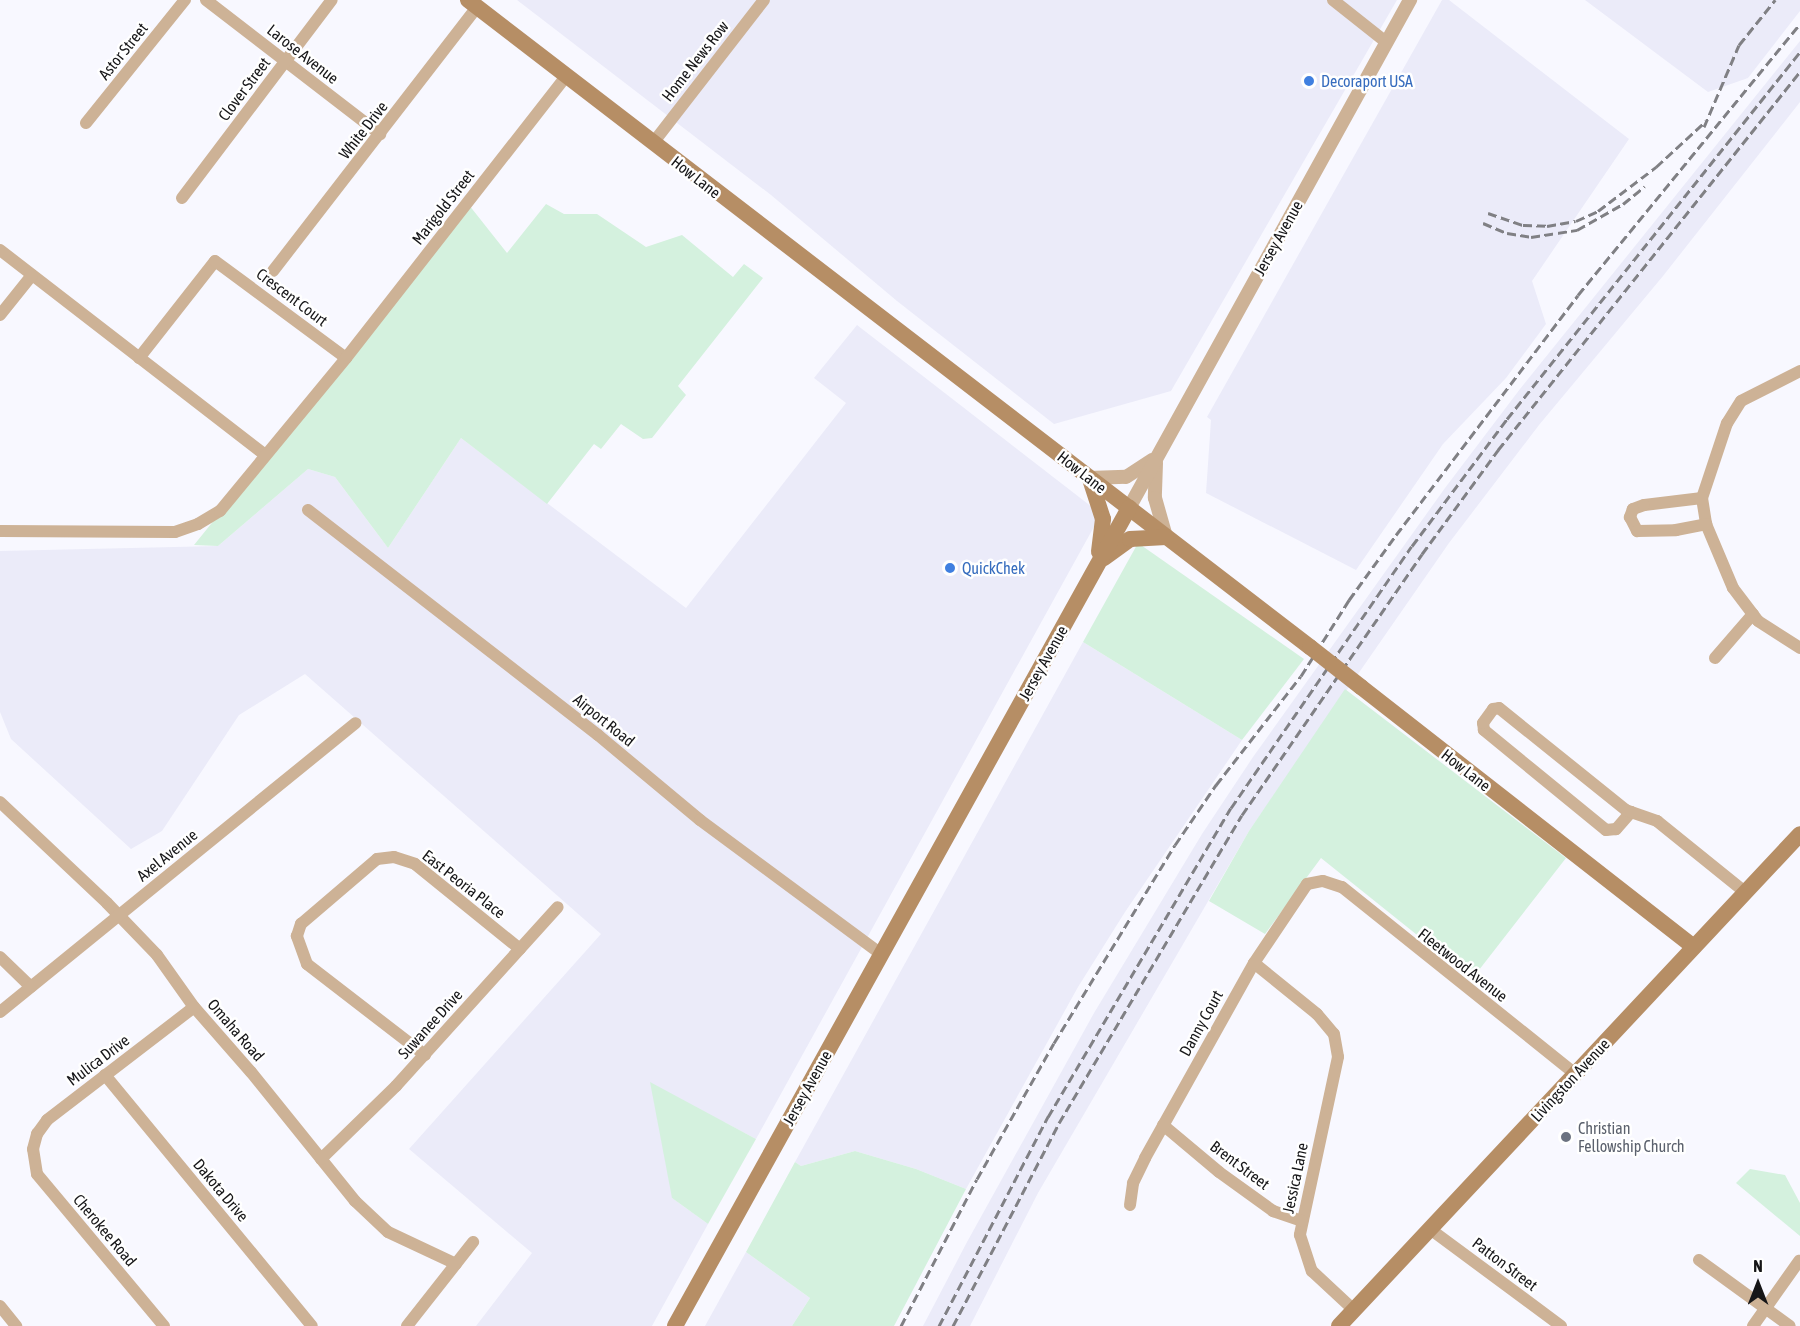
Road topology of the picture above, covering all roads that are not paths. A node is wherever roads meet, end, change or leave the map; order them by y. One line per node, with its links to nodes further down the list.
1 (185, 0): 11 (street, Astor Street)
2 (206, 0): 9 (street, Larose Avenue)
3 (332, 0): 9 (street, Clover Street)
4 (764, 0): 13 (street, Home News Row)
5 (1333, 0): 8 (street)
6 (1410, 0): 8 (street, Jersey Avenue)
7 (472, 4): 10 (main road, How Lane); 12 (street, White Drive)
8 (1386, 42): 23 (street, Jersey Avenue)
9 (285, 61): 12 (street, Larose Avenue); 14 (street, Clover Street)
10 (566, 76): 13 (main road, How Lane); 20 (street, Marigold Street)
11 (86, 123)
12 (380, 134): 16 (street, White Drive)
13 (652, 143): 24 (main road, How Lane)
14 (182, 198)
15 (0, 250): 17 (street)
16 (273, 271)
17 (32, 275): 18 (street); 19 (street)
18 (0, 315)
19 (139, 358): 20 (street, Crescent Court); 22 (street)
20 (346, 358): 22 (street)
21 (1800, 371): 25 (street)
22 (265, 455): 29 (street)
23 (1156, 457): 24 (street); 26 (street, Jersey Avenue); 30 (street)
24 (1089, 478): 26 (main road, How Lane); 31 (main road)
25 (1702, 498): 28 (street); 28 (street)
26 (1129, 508): 30 (main road, How Lane); 31 (main road, Jersey Avenue)
27 (308, 510): 45 (street, Airport Road)
28 (1706, 524): 32 (street)
29 (0, 531)
30 (1166, 537): 31 (main road); 43 (main road, How Lane, bridge)
31 (1098, 564): 45 (main road, Jersey Avenue)
32 (1753, 614): 33 (street); 34 (street)
33 (1800, 648)
34 (1715, 658)
35 (355, 723): 42 (street, Axel Avenue)
36 (0, 802): 42 (street, Omaha Road)
37 (1631, 812): 37 (street); 40 (street)
38 (1800, 834): 40 (main road, Livingston Avenue)
39 (1330, 884): 47 (street, Danny Court); 52 (street, Fleetwood Avenue)
40 (1745, 892): 43 (main road, Livingston Avenue)
41 (558, 907): 44 (street, Suwanee Drive)
42 (119, 915): 48 (street, Axel Avenue); 49 (street, Omaha Road)
43 (1694, 948): 52 (main road, Livingston Avenue)
44 (520, 949): 51 (street, Suwanee Drive); 51 (street, East Peoria Place)
45 (881, 954): 71 (main road, Jersey Avenue)
46 (0, 957): 48 (street)
47 (1254, 963): 54 (street, Danny Court); 58 (street, Jessica Lane)
48 (31, 987): 50 (street, Axel Avenue)
49 (194, 1007): 53 (street, Mulica Drive); 56 (street, Omaha Road)
50 (0, 1012)
51 (424, 1055): 56 (street, Suwanee Drive)
52 (1575, 1074): 59 (main road, Livingston Avenue)
53 (105, 1075): 55 (street, Mulica Drive); 69 (street, Dakota Drive)
54 (1163, 1125): 57 (street, Danny Court); 58 (street, Brent Street)
55 (33, 1149): 68 (street, Cherokee Road)
56 (321, 1159): 63 (street, Omaha Road)
57 (1130, 1205)
58 (1302, 1221): 66 (street, Jessica Lane)
59 (1430, 1229): 66 (main road, Livingston Avenue); 73 (street, Patton Street)
60 (473, 1242): 63 (street)
61 (1699, 1260): 65 (street)
62 (1799, 1261): 65 (street)
63 (456, 1264): 70 (street)
64 (0, 1306): 67 (street)
65 (1766, 1308): 74 (street); 75 (street)
66 (1354, 1310): 72 (main road, Livingston Avenue)
67 (16, 1326)
68 (164, 1326)
69 (312, 1326)
70 (407, 1326)
71 (675, 1326)
72 (1339, 1326)
73 (1561, 1326)
74 (1753, 1326)
75 (1790, 1326)

